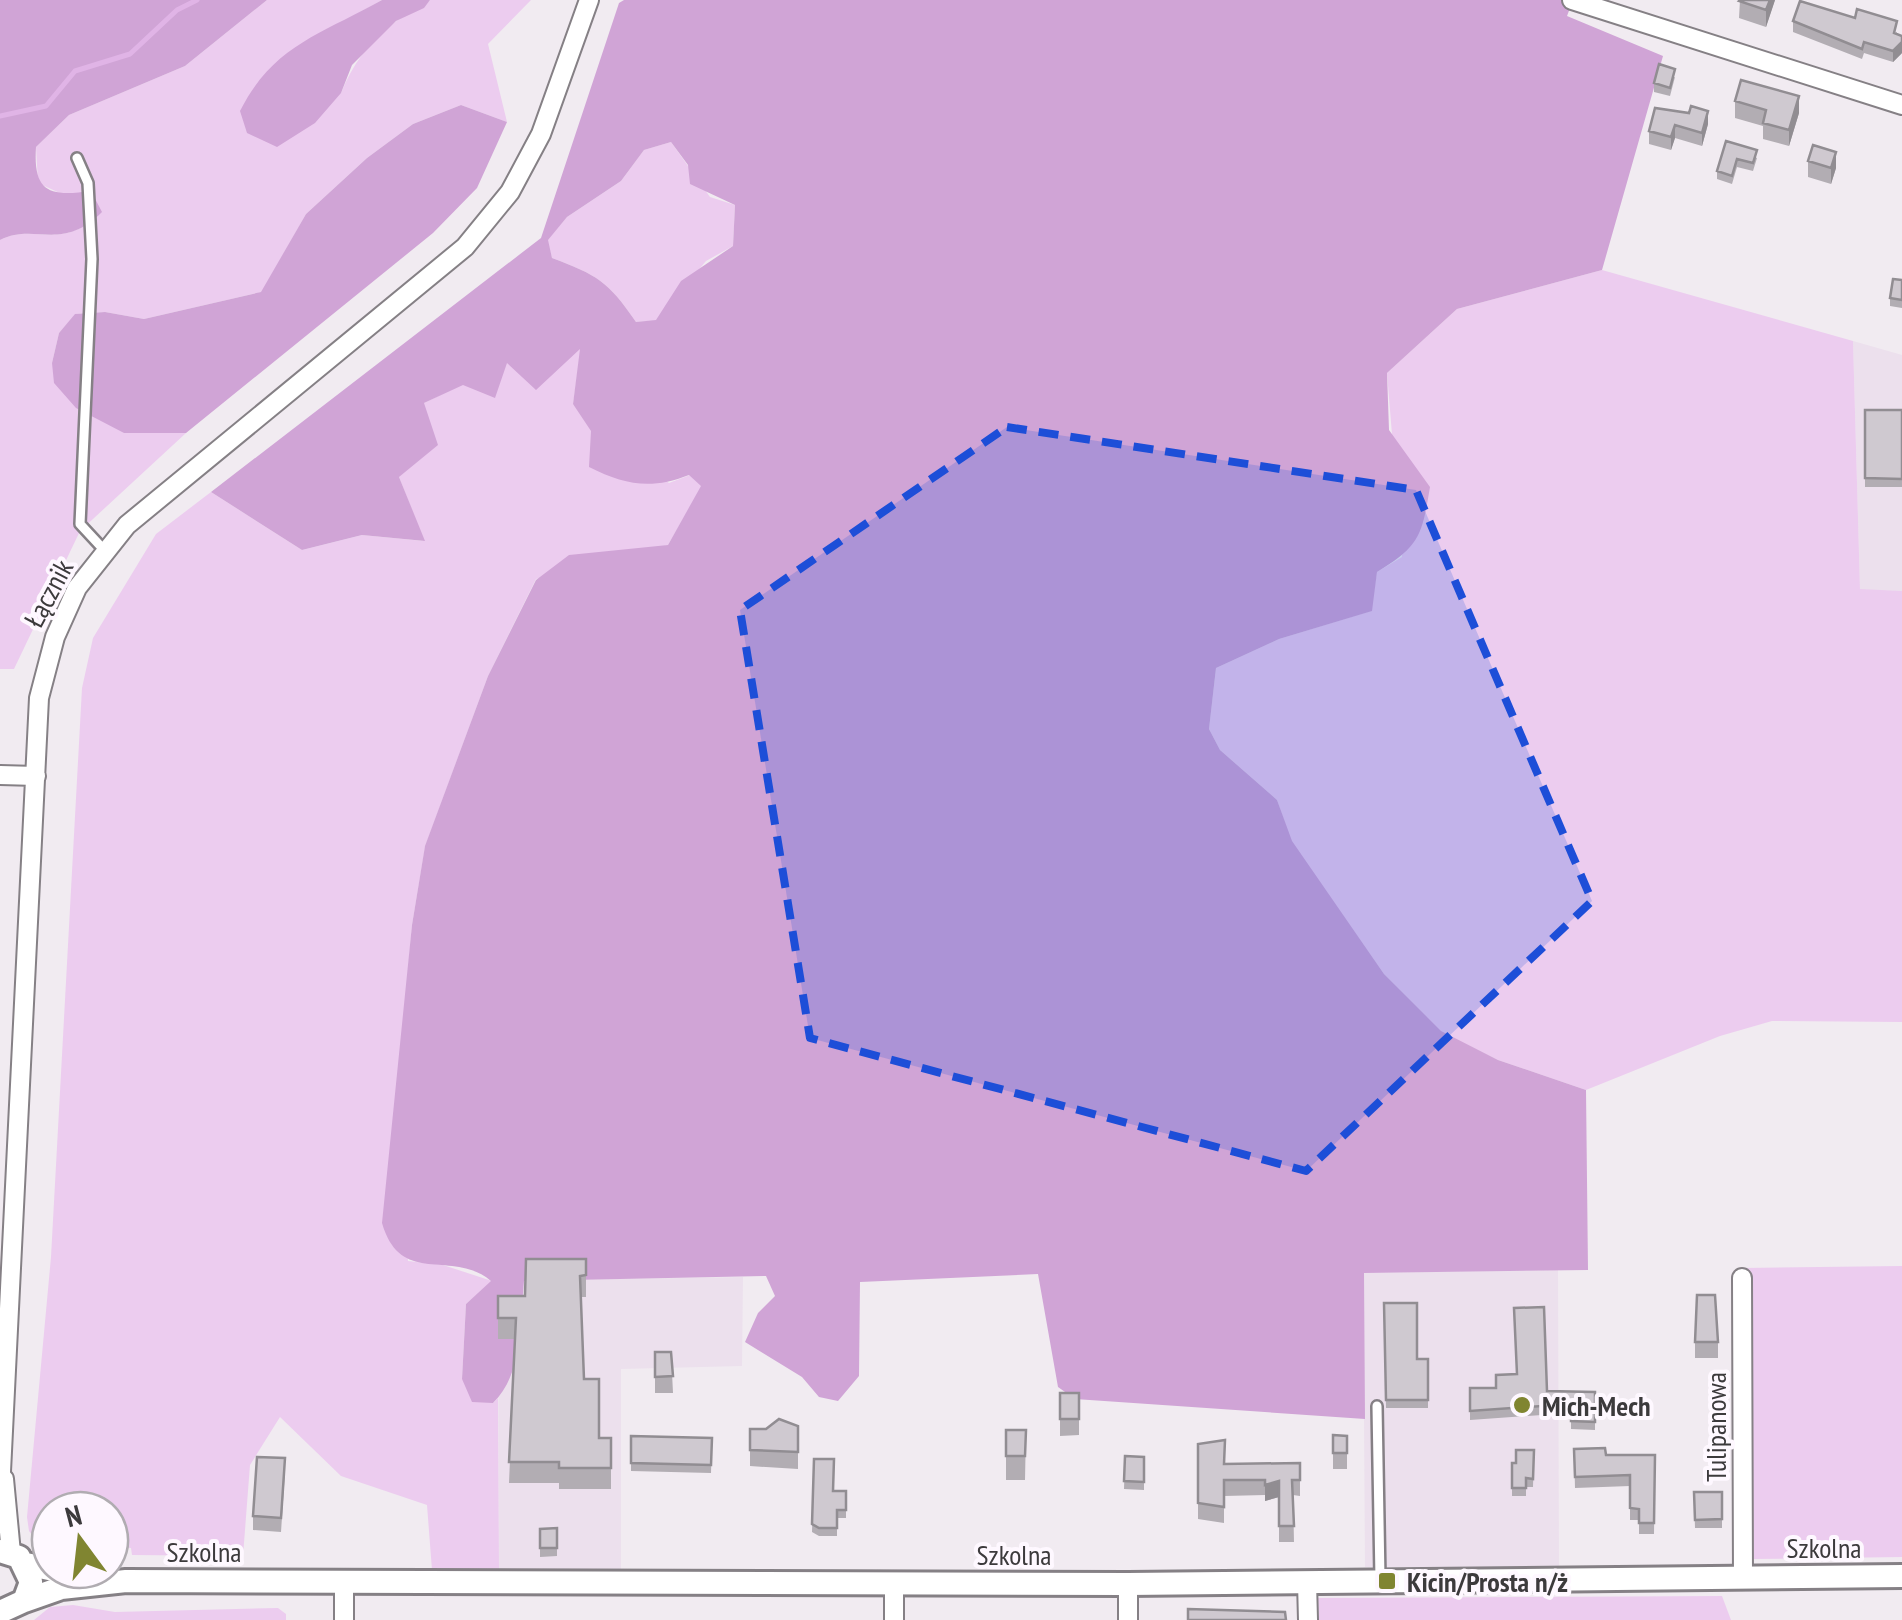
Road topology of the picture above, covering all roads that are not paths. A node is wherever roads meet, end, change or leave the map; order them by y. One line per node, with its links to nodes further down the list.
1 (589, 0): 5 (street, Łącznik)
2 (1583, 2): 3 (street)
3 (1902, 105)
4 (77, 158): 5 (lane)
5 (106, 552): 7 (street, Łącznik)
6 (0, 775): 7 (street)
7 (36, 776): 9 (street, Łącznik)
8 (1742, 1278): 14 (street, Tulipanowa)
9 (6, 1295): 11 (street, Łącznik)
10 (1377, 1406): 18 (lane)
11 (2, 1483): 12 (street, Łącznik)
12 (12, 1556): 22 (street)
13 (1902, 1576): 14 (street, Szkolna)
14 (1743, 1577): 18 (street, Szkolna)
15 (130, 1581): 16 (street, Szkolna)
16 (344, 1582): 19 (street, Szkolna); 23 (street)
17 (1307, 1582): 18 (street, Szkolna); 20 (street, Szkolna); 26 (street)
18 (1380, 1582)
19 (894, 1584): 20 (street, Szkolna); 24 (street)
20 (1128, 1584): 25 (street)
21 (56, 1590): 22 (street, Szkolna)
22 (14, 1610)
23 (344, 1620)
24 (894, 1620)
25 (1128, 1620)
26 (1308, 1620)

